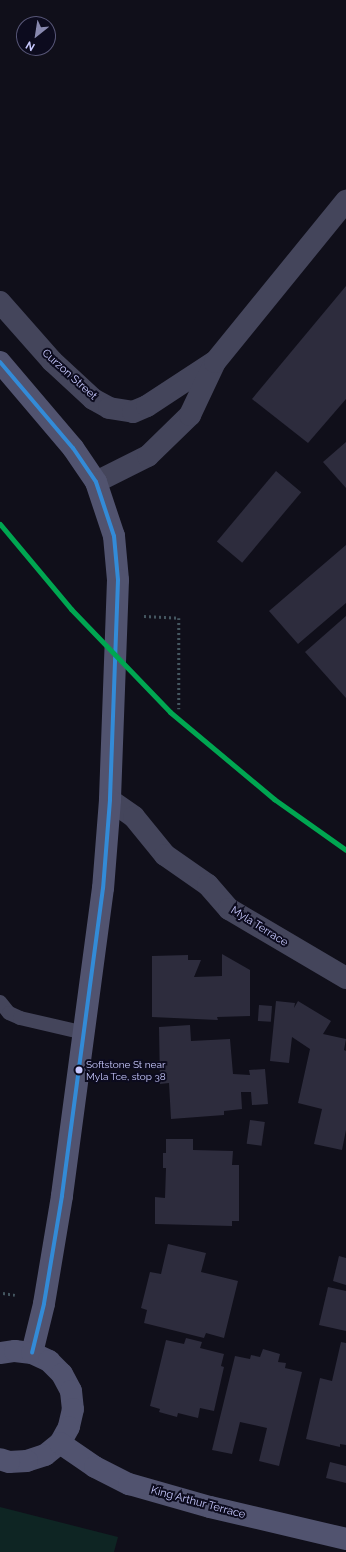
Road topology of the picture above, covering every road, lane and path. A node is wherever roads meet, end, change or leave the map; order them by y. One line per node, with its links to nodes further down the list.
1 (346, 201): 4 (street, Curzon Street)
2 (0, 302): 4 (street, Curzon Street)
3 (0, 362): 5 (main road)
4 (215, 362): 5 (street, Curzon Street)
5 (96, 482): 8 (main road)
6 (144, 616): 7 (path)
7 (179, 709)
8 (110, 800): 9 (street, Myla Terrace); 11 (main road)
9 (346, 978)
10 (0, 1002): 11 (lane)
11 (85, 1033): 15 (main road)
12 (3, 1293): 13 (path)
13 (15, 1295)
14 (0, 1353): 15 (main road)
15 (32, 1353): 16 (main road)
16 (60, 1443): 17 (main road); 18 (main road, King Arthur Terrace)
17 (0, 1459)
18 (346, 1539)

